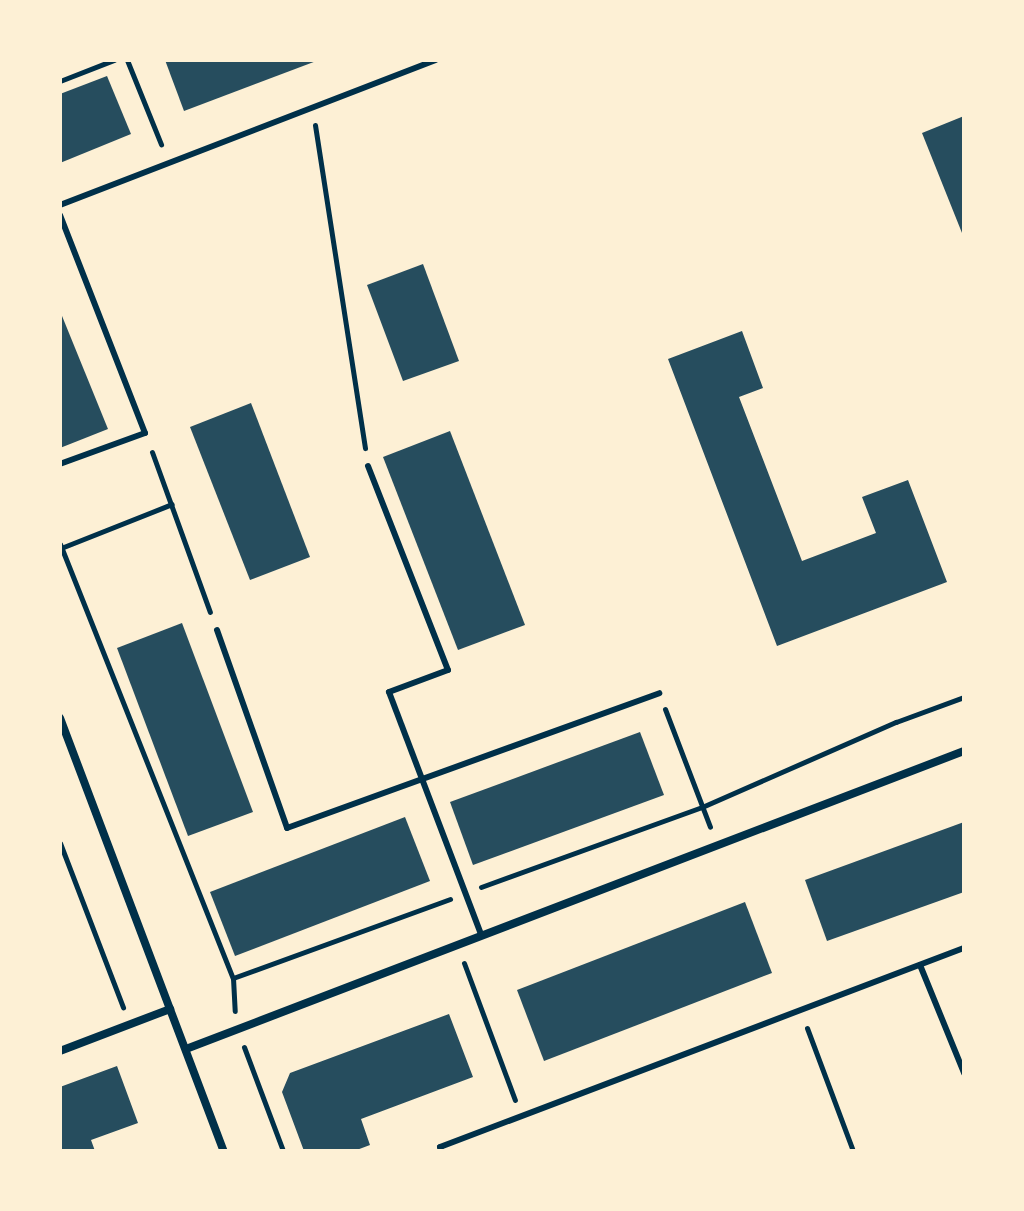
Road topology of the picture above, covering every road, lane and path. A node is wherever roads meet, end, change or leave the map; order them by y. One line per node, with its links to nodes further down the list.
1 (114, 60): 5 (path)
2 (127, 60): 7 (path)
3 (435, 60): 4 (lane)
4 (415, 64): 6 (lane)
5 (60, 81)
6 (312, 109): 7 (lane); 12 (path)
7 (169, 163): 8 (lane)
8 (60, 205)
9 (60, 215): 10 (lane)
10 (145, 433): 11 (lane); 13 (path)
11 (60, 464)
12 (368, 466): 20 (lane)
13 (172, 504): 14 (path); 15 (path)
14 (61, 546): 29 (path)
15 (217, 630): 20 (lane)
16 (659, 693): 20 (lane); 21 (path)
17 (964, 697): 21 (path)
18 (60, 718): 30 (street)
19 (964, 751): 23 (street)
20 (422, 780): 24 (lane)
21 (702, 807): 23 (path); 24 (path)
22 (60, 843): 32 (path)
23 (717, 844): 25 (street)
24 (466, 893): 25 (lane); 29 (path)
25 (481, 934): 26 (street)
26 (457, 943): 33 (street); 37 (path)
27 (964, 948): 28 (lane)
28 (920, 965): 31 (lane); 36 (lane)
29 (233, 978): 33 (path)
30 (170, 1009): 32 (street); 34 (street)
31 (801, 1011): 37 (lane); 41 (path)
32 (129, 1024): 35 (street)
33 (236, 1028): 34 (street); 39 (path)
34 (186, 1049): 38 (street)
35 (60, 1051)
36 (964, 1073)
37 (521, 1115): 40 (lane)
38 (224, 1151)
39 (283, 1151)
40 (441, 1151)
41 (853, 1151)

